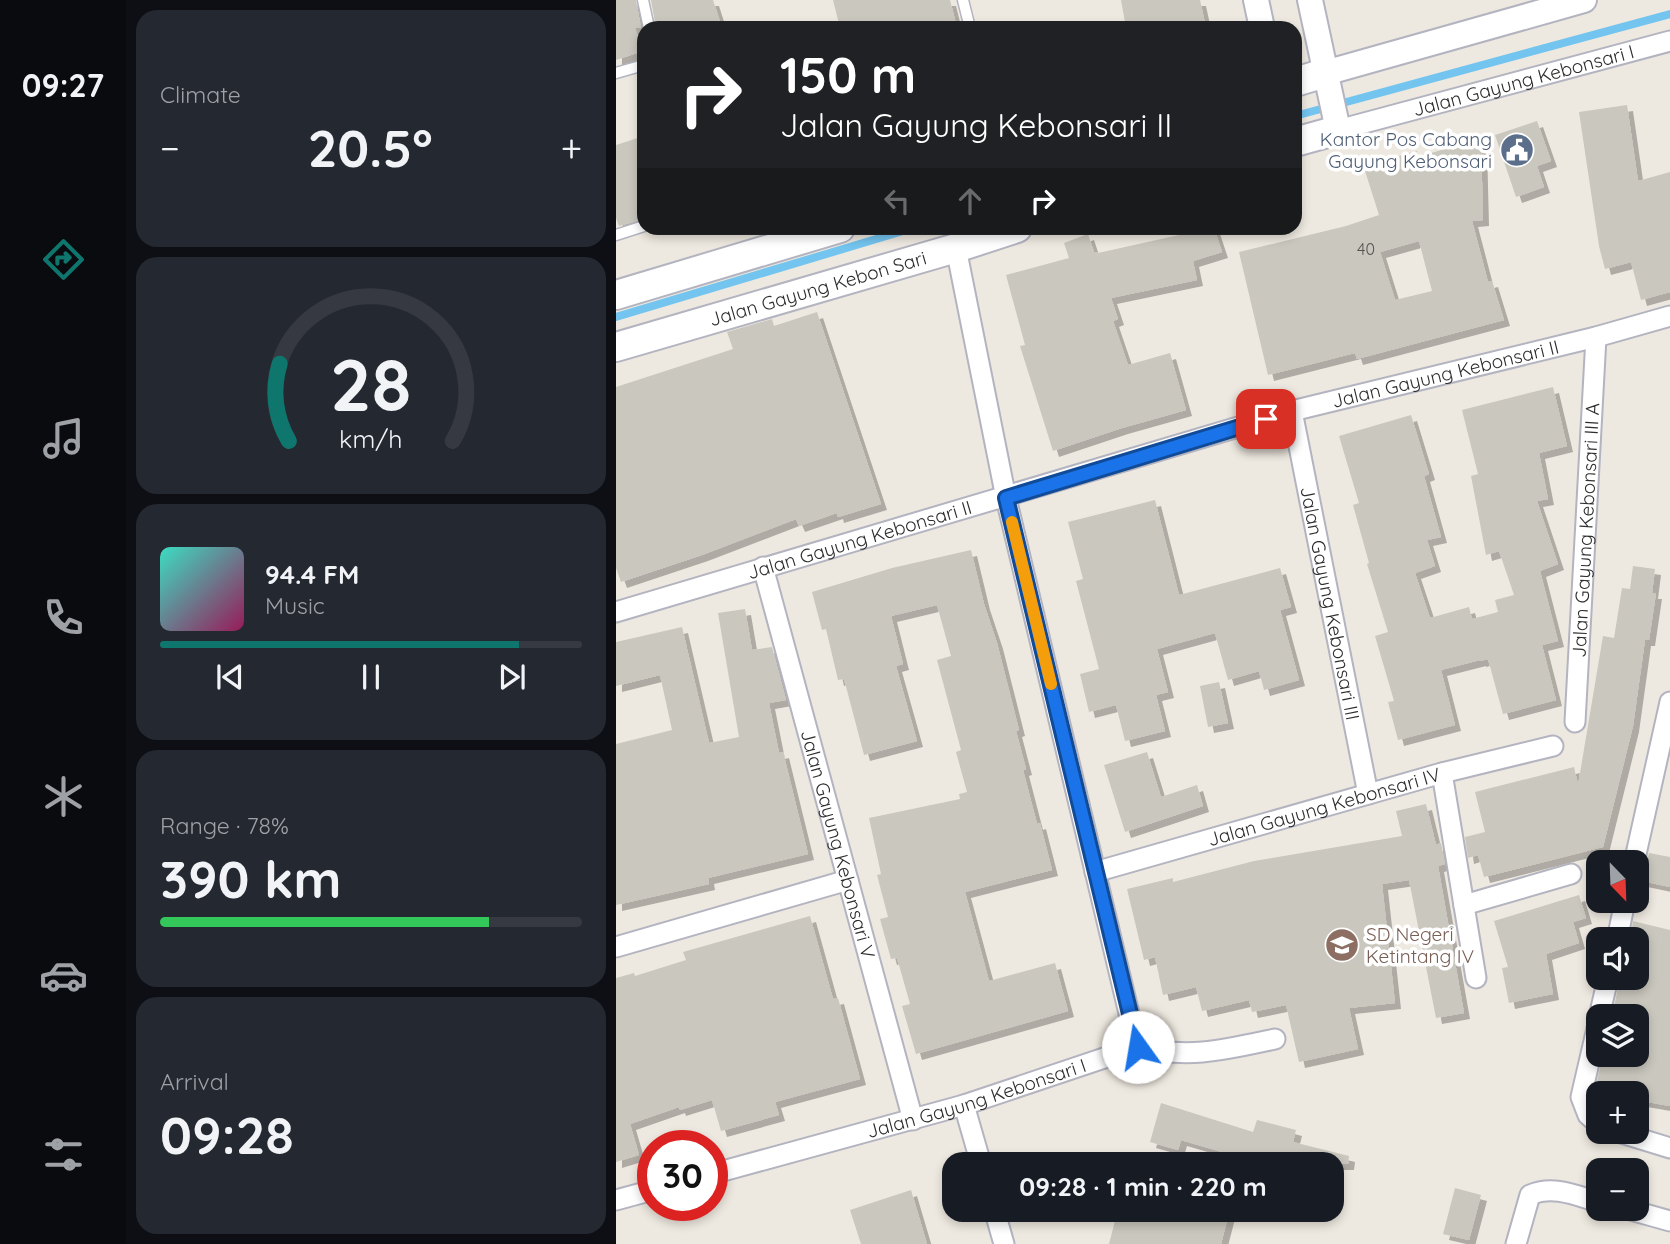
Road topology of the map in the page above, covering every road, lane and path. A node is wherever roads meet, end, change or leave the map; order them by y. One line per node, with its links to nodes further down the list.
1 (643, 0): 6 (lane)
2 (963, 0): 7 (lane)
3 (1256, 0): 8 (street)
4 (1310, 0): 13 (street)
5 (1584, 0): 13 (street)
6 (648, 21)
7 (968, 21)
8 (1260, 21)
9 (1670, 41): 13 (street, Jalan Gayung Kebonsari I)
10 (637, 67): 11 (lane)
11 (616, 73)
12 (1302, 86): 13 (main road)
13 (1332, 103): 14 (main road)
14 (1302, 135)
15 (637, 228): 16 (lane)
16 (616, 235)
17 (817, 235): 20 (main road)
18 (996, 235): 19 (main road, Jalan Gayung Kebon Sari)
19 (956, 248): 23 (main road, Jalan Gayung Kebon Sari); 25 (street)
20 (616, 295)
21 (1670, 316): 22 (street, Jalan Gayung Kebonsari II)
22 (1596, 337): 24 (street, Jalan Gayung Kebonsari II); 29 (street, Jalan Gayung Kebonsari III A)
23 (616, 347)
24 (1292, 411): 25 (street, Jalan Gayung Kebonsari II); 32 (street, Jalan Gayung Kebonsari III)
25 (1006, 498): 26 (street, Jalan Gayung Kebonsari II); 34 (street)
26 (763, 567): 27 (street, Jalan Gayung Kebonsari II); 36 (street, Jalan Gayung Kebonsari V)
27 (616, 612)
28 (1670, 702): 33 (street)
29 (1575, 722)
30 (1553, 746): 31 (street, Jalan Gayung Kebonsari IV)
31 (1442, 773): 32 (street, Jalan Gayung Kebonsari IV); 37 (street)
32 (1368, 794): 34 (street, Jalan Gayung Kebonsari IV)
33 (1637, 850)
34 (1096, 872): 41 (street)
35 (1571, 874): 37 (street)
36 (848, 880): 38 (street); 45 (street, Jalan Gayung Kebonsari V)
37 (1464, 905): 39 (street)
38 (616, 947)
39 (1476, 978)
40 (1275, 1039): 41 (street)
41 (1138, 1047): 43 (street, Jalan Gayung Kebonsari I)
42 (1588, 1067): 44 (street)
43 (964, 1105): 45 (street, Jalan Gayung Kebonsari I); 48 (street)
44 (1586, 1110)
45 (913, 1120): 49 (street, Jalan Gayung Kebonsari I)
46 (1649, 1142): 47 (street)
47 (1670, 1148)
48 (978, 1152)
49 (728, 1170)
50 (637, 1194): 52 (street)
51 (1586, 1199): 57 (street)
52 (616, 1200)
53 (1649, 1215): 54 (street)
54 (1670, 1221)
55 (998, 1222): 56 (street)
56 (1004, 1244)
57 (1516, 1244)

